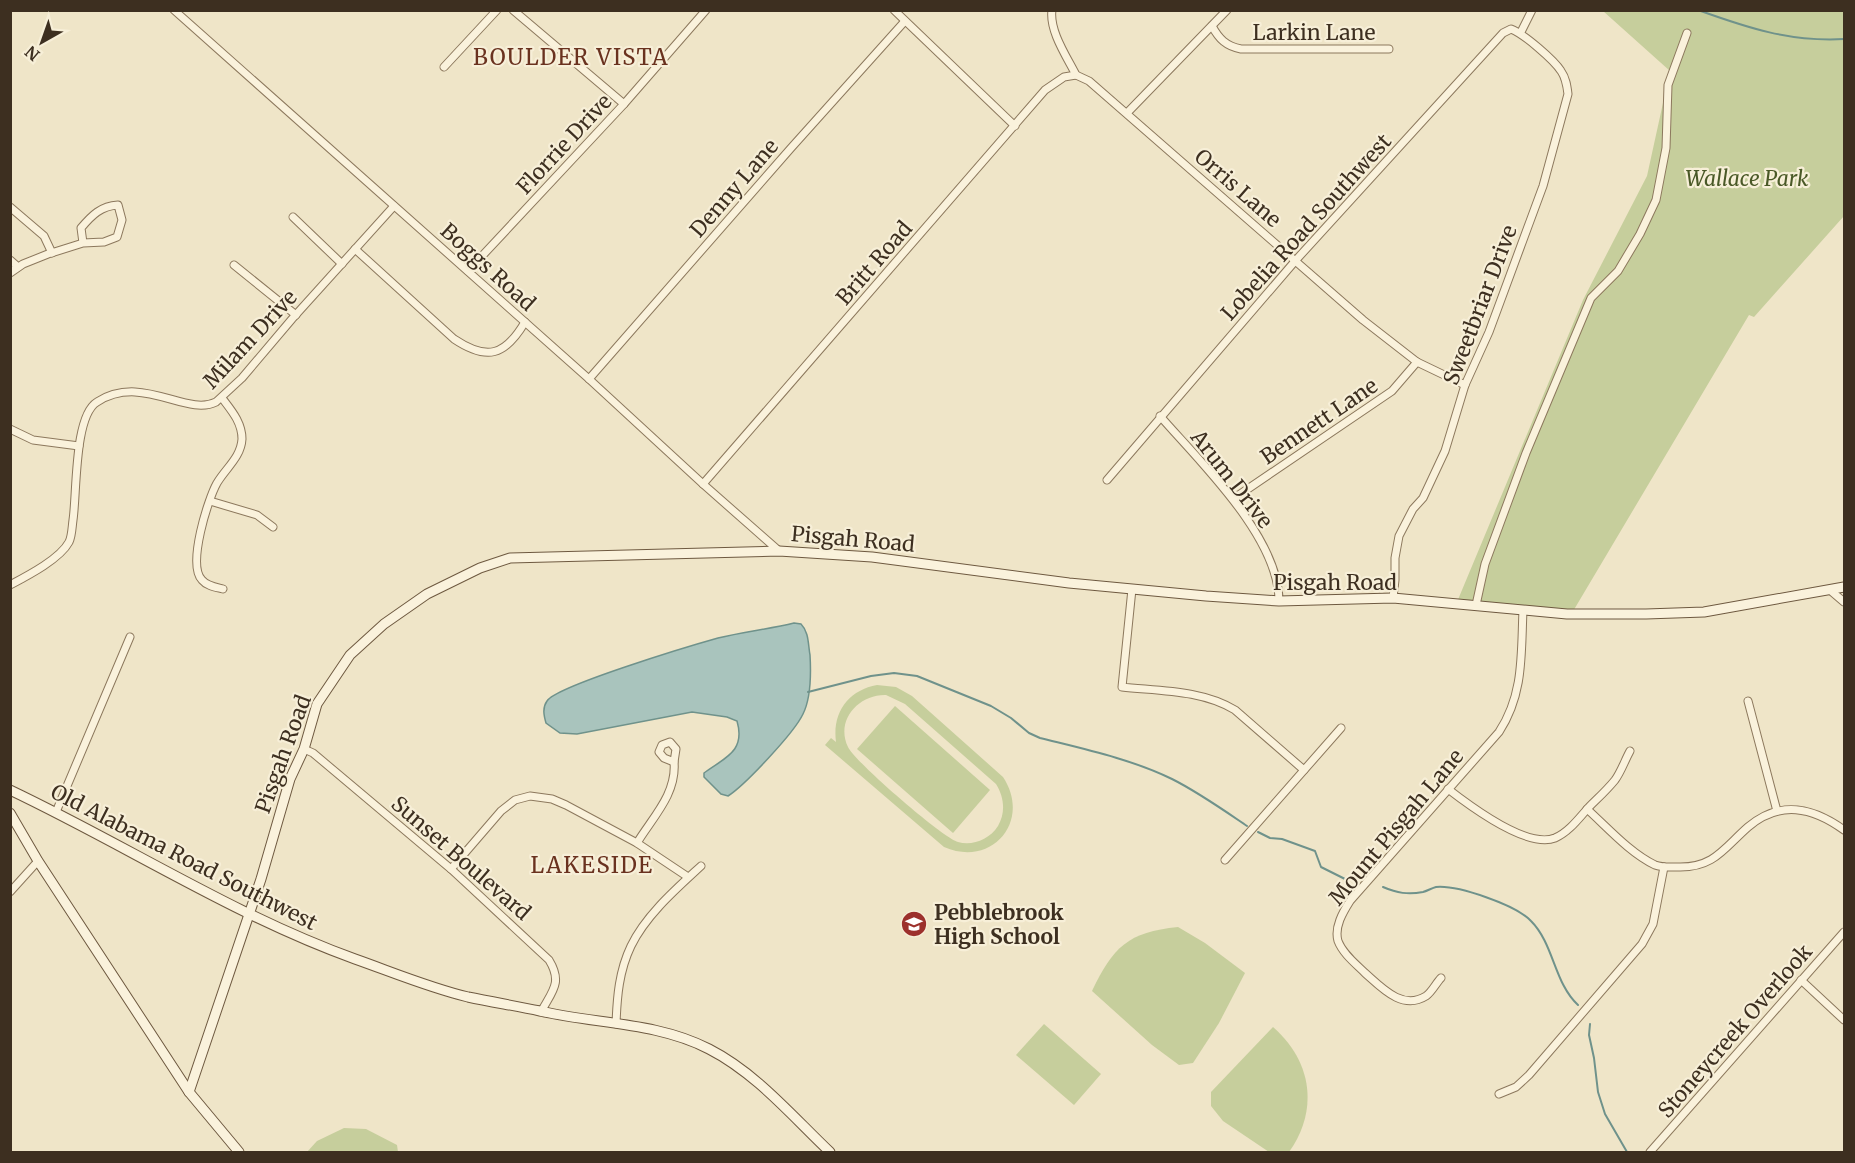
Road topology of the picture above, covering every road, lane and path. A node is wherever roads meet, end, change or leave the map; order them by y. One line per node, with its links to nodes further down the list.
1 (497, 10): 14 (street)
2 (513, 10): 16 (street)
3 (706, 10): 16 (street, Florrie Drive)
4 (894, 10): 9 (street)
5 (1052, 10): 15 (street)
6 (1227, 10): 10 (street)
7 (1532, 10): 11 (street)
8 (179, 12): 19 (street, Boggs Road)
9 (905, 21): 18 (street); 35 (street, Denny Lane)
10 (1212, 26): 13 (street, Larkin Lane); 17 (street)
11 (1521, 32): 26 (street, Lobelia Road Southwest); 36 (street, Sweetbriar Drive)
12 (1687, 33): 55 (street)
13 (1389, 49)
14 (444, 67)
15 (1076, 75): 17 (street, Orris Lane); 18 (street, Britt Road)
16 (624, 104): 30 (street, Florrie Drive)
17 (1127, 113): 26 (street, Orris Lane)
18 (1015, 126): 42 (street, Britt Road)
19 (394, 206): 23 (street, Milam Drive); 30 (street, Boggs Road)
20 (10, 207): 24 (street)
21 (293, 217): 27 (street)
22 (83, 243): 22 (street); 24 (street)
23 (355, 249): 27 (street, Milam Drive); 33 (street)
24 (52, 253): 29 (street)
25 (10, 260): 29 (street)
26 (1296, 260): 34 (street, Orris Lane); 38 (street, Lobelia Road Southwest)
27 (342, 264): 32 (street, Milam Drive)
28 (234, 265): 32 (street)
29 (18, 267): 31 (street)
30 (468, 271): 33 (street, Boggs Road)
31 (10, 273)
32 (296, 315): 37 (street, Milam Drive)
33 (525, 322): 35 (street, Boggs Road)
34 (1417, 362): 36 (street, Orris Lane); 43 (street, Bennett Lane)
35 (589, 379): 42 (street, Boggs Road)
36 (1465, 385): 52 (street, Sweetbriar Drive)
37 (222, 398): 40 (street, Milam Drive); 44 (street)
38 (1160, 416): 41 (street, Lobelia Road Southwest); 43 (street, Arum Drive)
39 (10, 429): 40 (street)
40 (79, 446): 47 (street, Milam Drive)
41 (1107, 480)
42 (704, 484): 46 (street, Boggs Road)
43 (1233, 499): 53 (street, Arum Drive)
44 (210, 501): 45 (street); 49 (street)
45 (273, 526)
46 (779, 550): 50 (street, Pisgah Road); 60 (street, Pisgah Road)
47 (10, 585)
48 (1845, 587): 51 (street, Pisgah Road)
49 (223, 589)
50 (1132, 589): 53 (street, Pisgah Road); 63 (street)
51 (1830, 590): 54 (street); 56 (street, Pisgah Road)
52 (1393, 598): 53 (street, Pisgah Road); 55 (street, Pisgah Road)
53 (1279, 601)
54 (1845, 602)
55 (1476, 605): 56 (street, Pisgah Road)
56 (1523, 610): 64 (street, Mount Pisgah Lane)
57 (130, 637): 68 (street)
58 (1748, 701): 67 (street)
59 (1341, 728): 63 (street)
60 (304, 748): 76 (street, Sunset Boulevard); 79 (street, Pisgah Road)
61 (1630, 751): 66 (street)
62 (674, 762): 71 (street)
63 (1304, 770): 72 (street)
64 (1448, 789): 66 (street); 81 (street, Mount Pisgah Lane)
65 (10, 790): 68 (street, Old Alabama Road Southwest)
66 (1587, 809): 75 (street)
67 (1777, 811): 70 (street); 75 (street)
68 (56, 812): 79 (street, Old Alabama Road Southwest)
69 (10, 813): 73 (street)
70 (1845, 830)
71 (637, 843): 76 (street); 77 (street)
72 (1225, 860)
73 (38, 861): 78 (street); 86 (street)
74 (701, 866): 77 (street)
75 (1664, 867): 87 (street)
76 (451, 869): 83 (street, Sunset Boulevard)
77 (688, 877): 85 (street)
78 (10, 892)
79 (248, 914): 83 (street, Old Alabama Road Southwest); 86 (street, Pisgah Road)
80 (1845, 932): 82 (street, Stoneycreek Overlook)
81 (1441, 978)
82 (1801, 980): 84 (street); 90 (street, Stoneycreek Overlook)
83 (541, 1012): 85 (street, Old Alabama Road Southwest)
84 (1845, 1020)
85 (616, 1024): 89 (street, Old Alabama Road Southwest)
86 (189, 1092): 88 (street)
87 (1499, 1094)
88 (239, 1152)
89 (830, 1152)
90 (1650, 1152)

